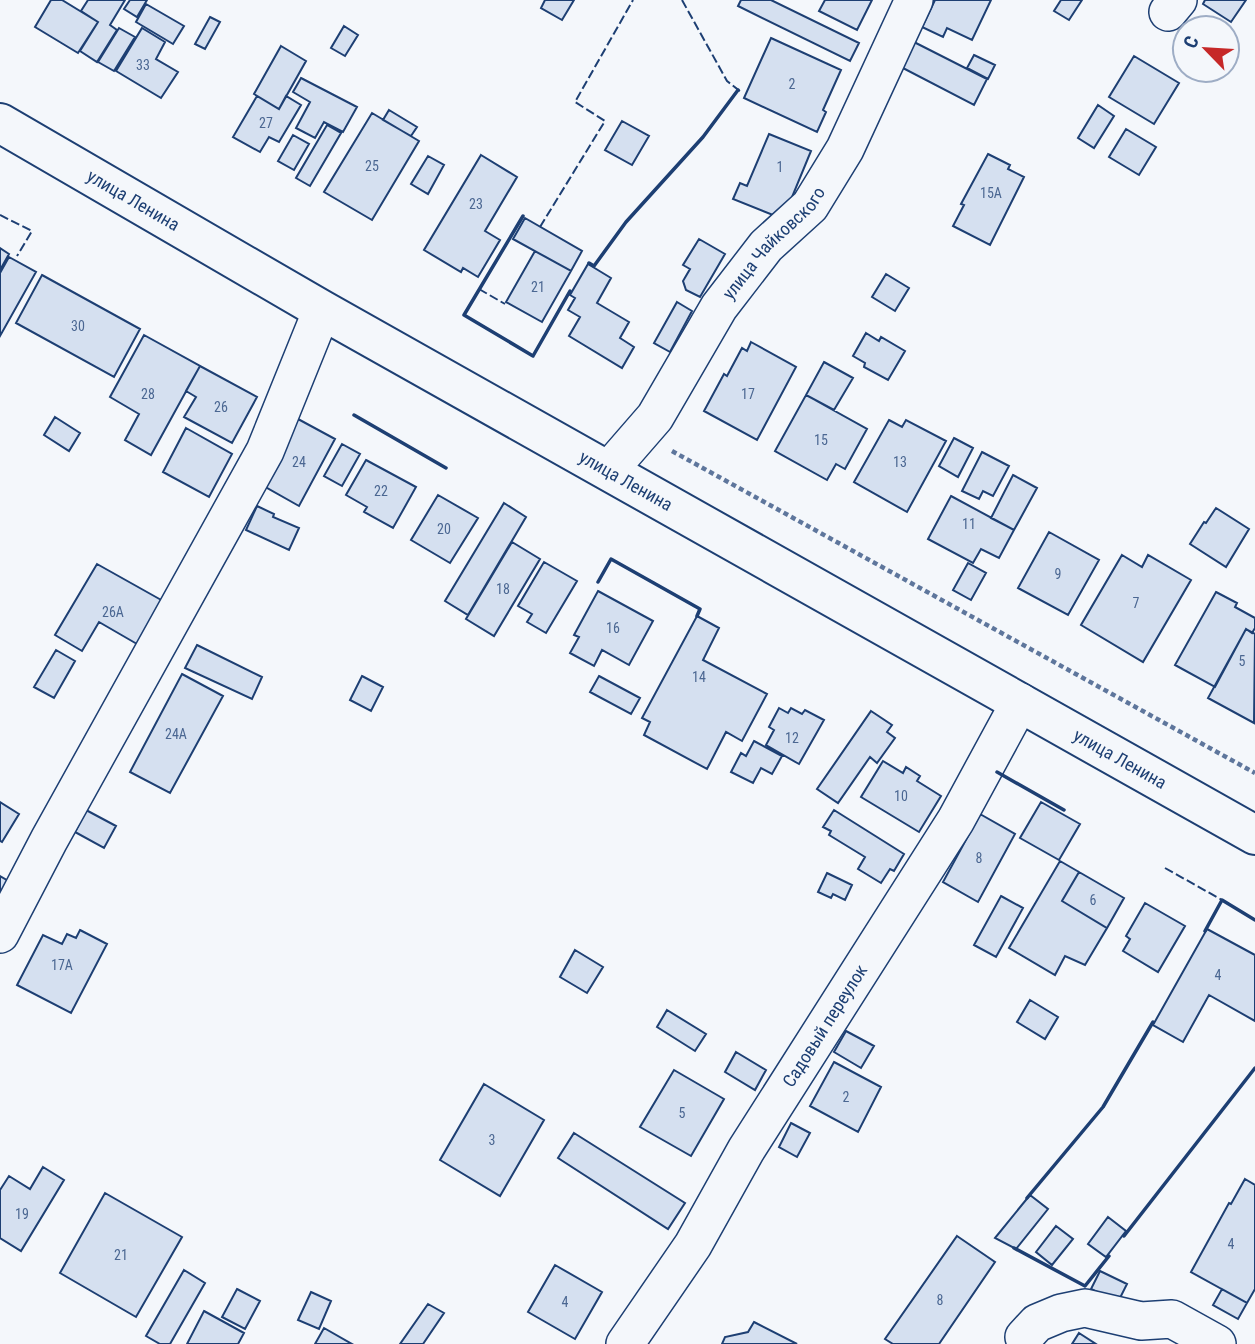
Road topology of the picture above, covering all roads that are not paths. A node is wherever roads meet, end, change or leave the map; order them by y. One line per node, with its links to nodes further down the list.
1 (914, 0): 4 (street, улица Чайковского)
2 (0, 123): 3 (main road, улица Ленина)
3 (322, 310): 4 (main road, улица Ленина); 7 (street)
4 (609, 470): 5 (main road, улица Ленина)
5 (1020, 702): 6 (main road, улица Ленина); 9 (street, Садовый переулок)
6 (1255, 835)
7 (0, 934)
8 (1024, 1336): 10 (street)
9 (625, 1344)
10 (1217, 1344)

